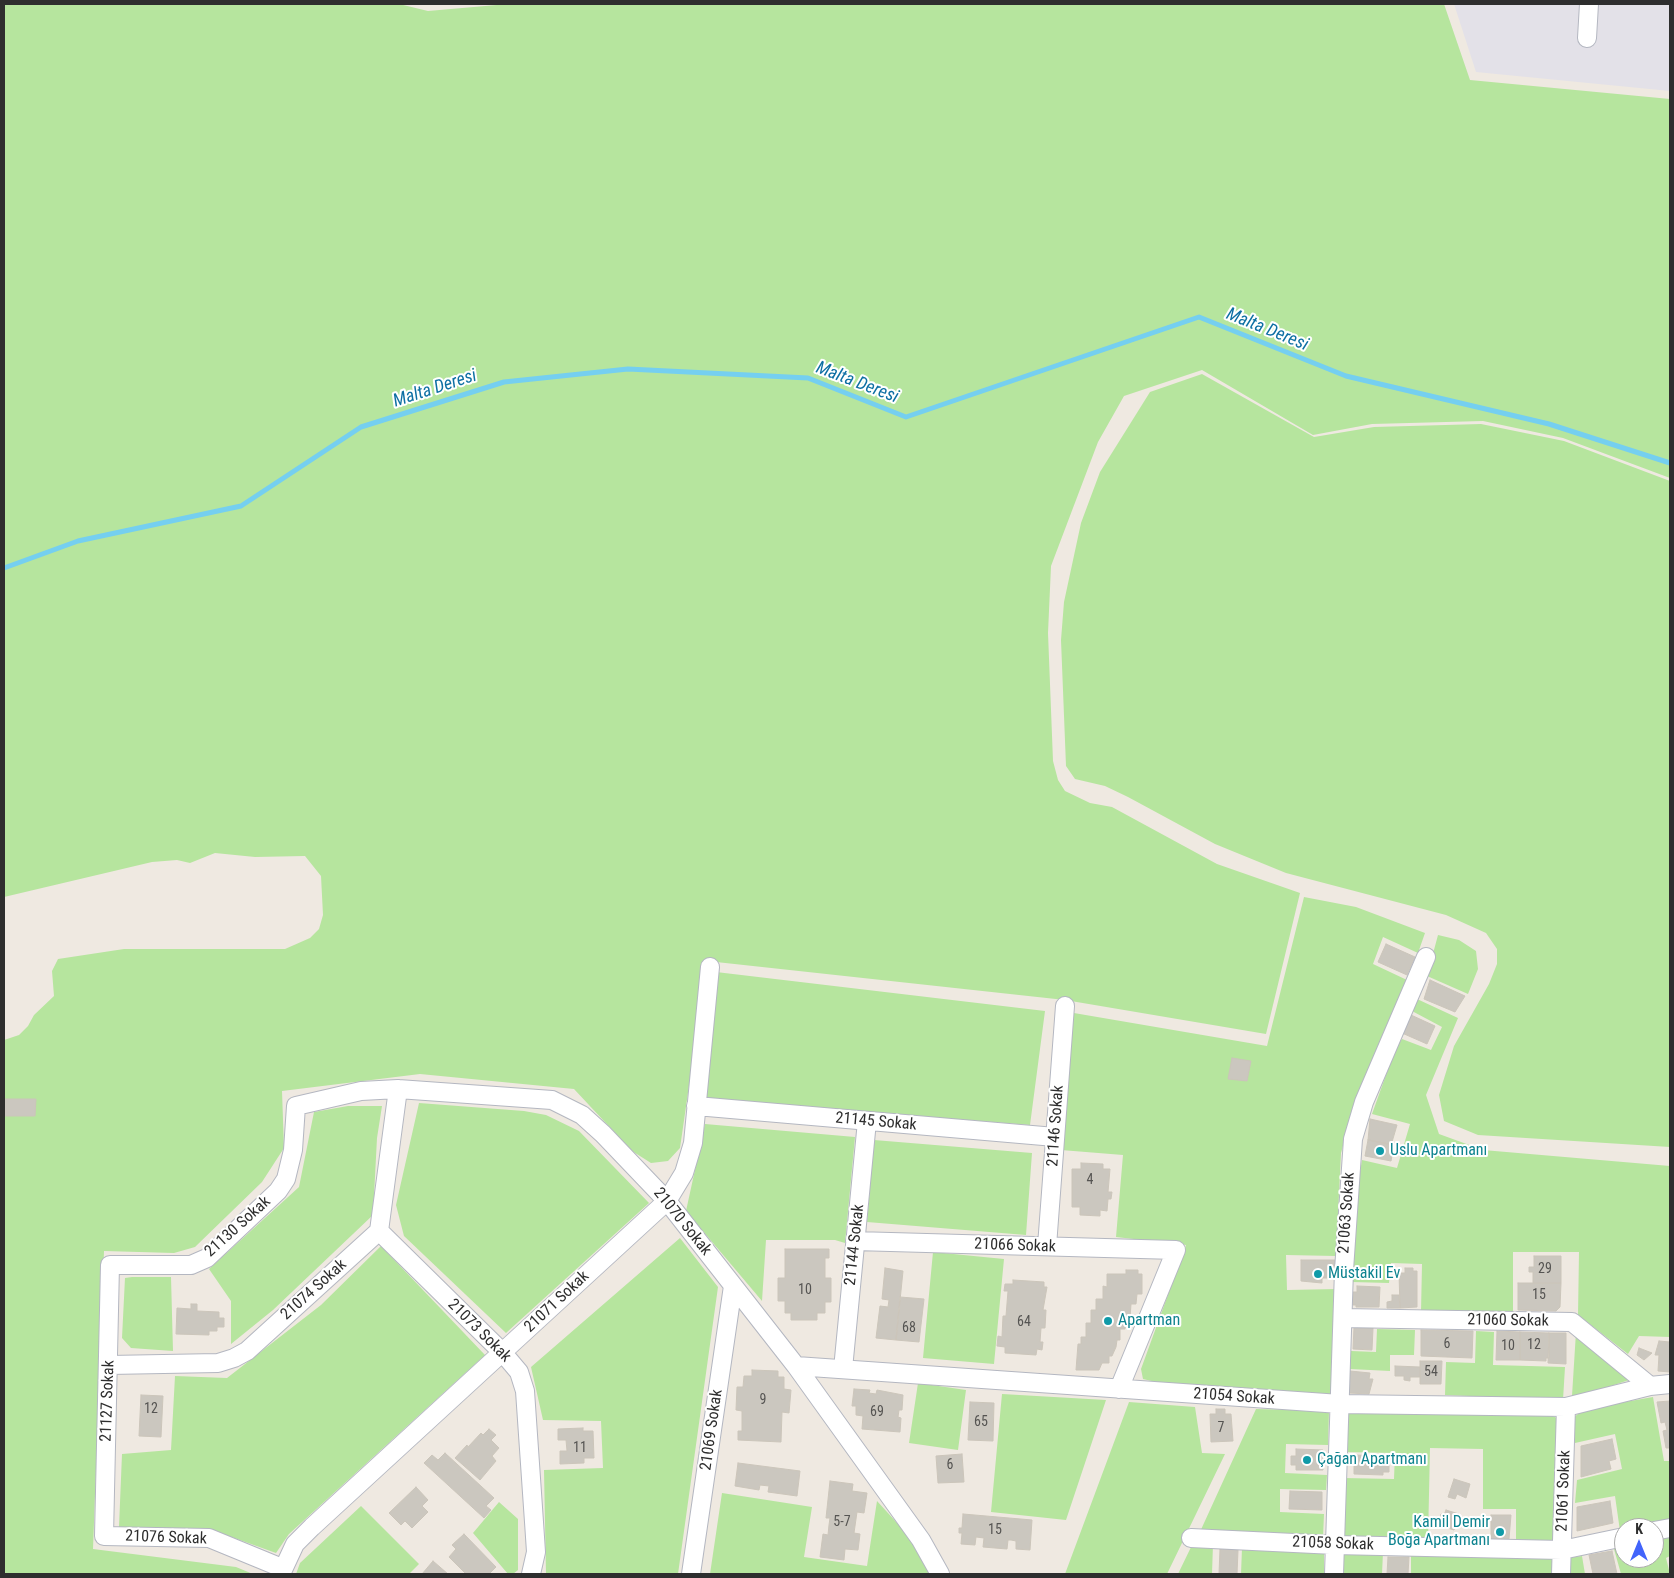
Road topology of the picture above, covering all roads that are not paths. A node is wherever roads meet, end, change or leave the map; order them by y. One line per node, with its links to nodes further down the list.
1 (1589, 4): 2 (street)
2 (1587, 38)
3 (1426, 957): 17 (street, 21063 Sokak)
4 (710, 967): 8 (street, 21071 Sokak)
5 (1064, 1006): 10 (street, 21146 Sokak)
6 (398, 1089): 7 (street, 21070 Sokak); 11 (street, 21070 Sokak); 12 (street)
7 (296, 1106): 15 (street, 21130 Sokak)
8 (696, 1106): 9 (street, 21145 Sokak); 11 (street, 21071 Sokak)
9 (867, 1121): 10 (street, 21145 Sokak); 13 (street, 21144 Sokak)
10 (1055, 1137): 14 (street, 21146 Sokak)
11 (667, 1201): 16 (street, 21070 Sokak); 18 (street, 21071 Sokak)
12 (379, 1231): 18 (street, 21073 Sokak); 19 (street, 21074 Sokak)
13 (855, 1241): 14 (street, 21066 Sokak); 21 (street, 21144 Sokak)
14 (1047, 1246): 24 (street, 21066 Sokak)
15 (110, 1265): 19 (street, 21127 Sokak)
16 (733, 1286): 20 (street, 21070 Sokak); 34 (street, 21069 Sokak)
17 (1344, 1318): 23 (street, 21060 Sokak); 25 (street, 21063 Sokak)
18 (502, 1353): 32 (street, 21071 Sokak); 33 (street, 21073 Sokak)
19 (109, 1364): 27 (street, 21127 Sokak)
20 (796, 1366): 21 (street, 21054 Sokak); 35 (street, 21070 Sokak)
21 (843, 1369): 24 (street, 21054 Sokak)
22 (1670, 1384): 23 (street, 21054 Sokak)
23 (1650, 1386): 26 (street, 21054 Sokak)
24 (1119, 1389): 25 (street, 21054 Sokak)
25 (1340, 1404): 26 (street, 21054 Sokak); 30 (street, 21063 Sokak)
26 (1566, 1407): 31 (street, 21061 Sokak)
27 (104, 1536): 32 (street, 21076 Sokak)
28 (1191, 1538): 30 (street, 21058 Sokak)
29 (1614, 1539): 31 (street, 21058 Sokak)
30 (1335, 1545): 31 (street, 21058 Sokak); 36 (street, 21063 Sokak)
31 (1562, 1550): 37 (street, 21061 Sokak)
32 (282, 1571)
33 (531, 1574)
34 (691, 1574)
35 (940, 1574)
36 (1334, 1574)
37 (1561, 1574)

